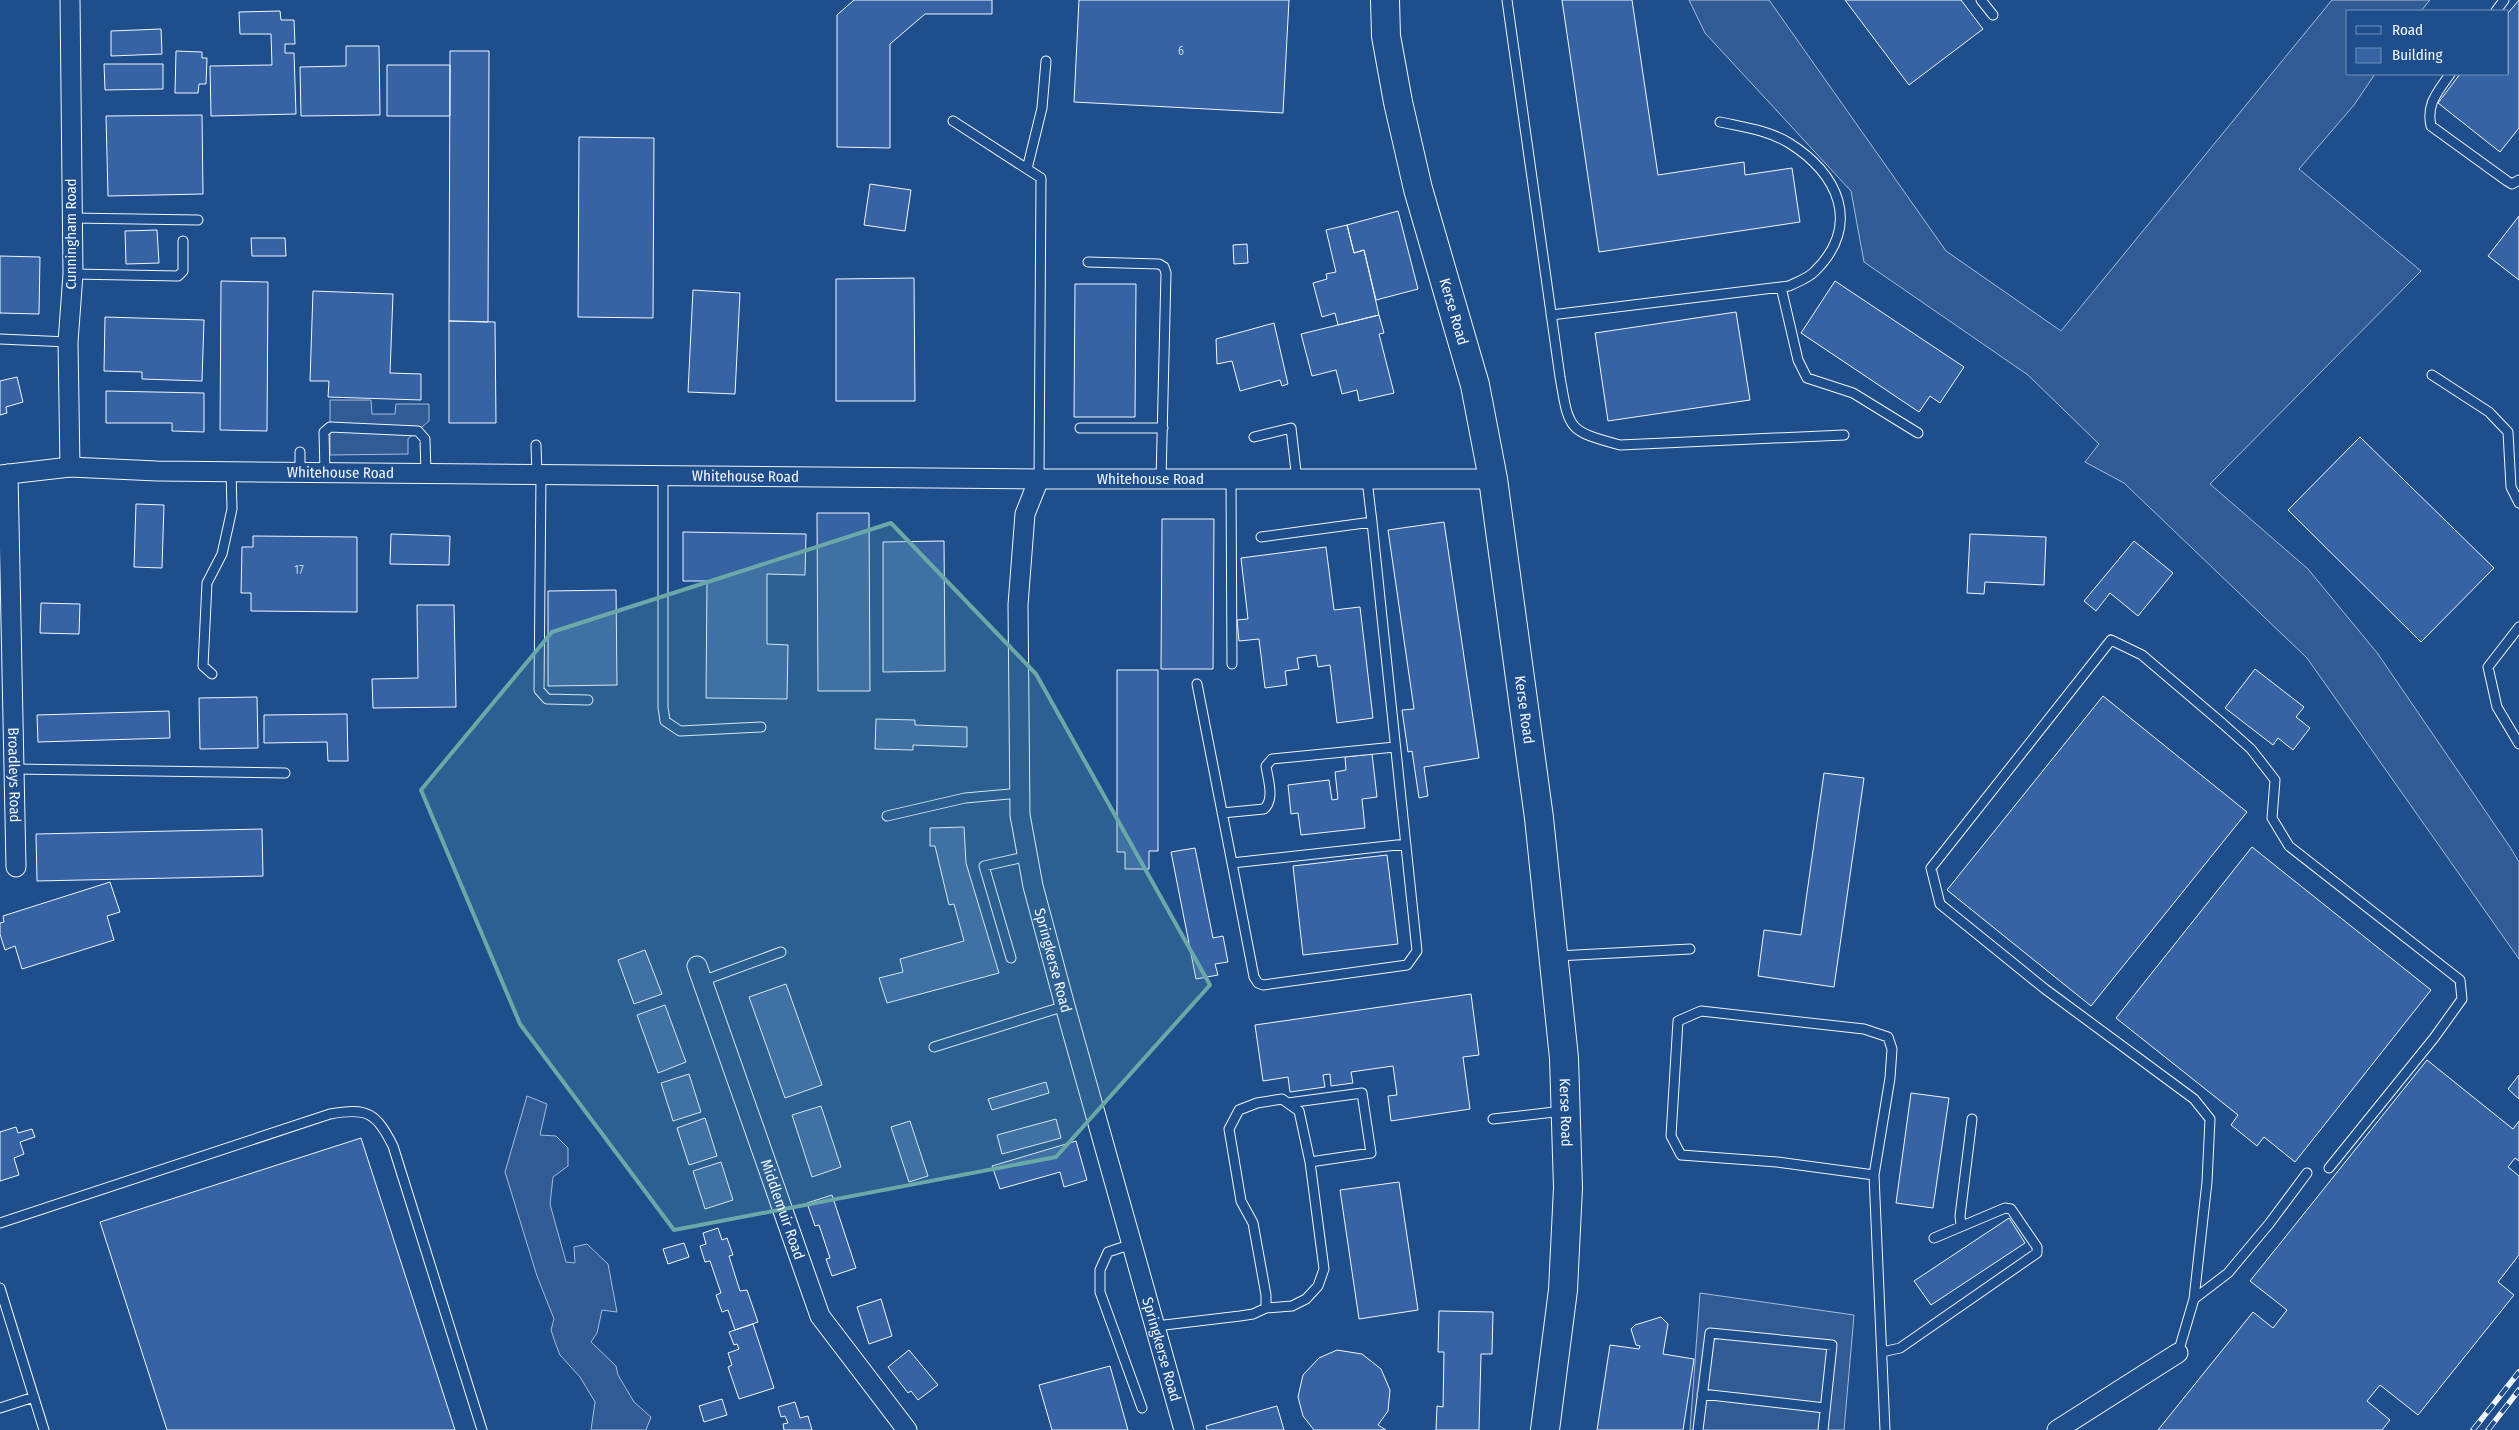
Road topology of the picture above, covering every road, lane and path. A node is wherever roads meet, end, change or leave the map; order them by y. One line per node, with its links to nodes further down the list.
1 (70, 0): 12 (street, Cunningham Road)
2 (1385, 0): 38 (main road, Kerse Road)
3 (1507, 0): 18 (lane)
4 (1982, 0): 5 (lane)
5 (1993, 15)
6 (1046, 61): 10 (lane)
7 (2449, 75): 11 (lane)
8 (952, 122): 10 (lane)
9 (1720, 122): 17 (lane)
10 (1027, 169): 37 (lane)
11 (2519, 180)
12 (72, 218): 13 (lane); 16 (street, Cunningham Road)
13 (198, 220)
14 (183, 241): 16 (lane)
15 (1088, 262): 23 (lane)
16 (73, 274): 20 (street, Cunningham Road)
17 (1781, 287): 18 (lane); 24 (lane)
18 (1552, 315): 25 (lane)
19 (0, 339): 20 (lane)
20 (68, 342): 29 (street, Cunningham Road)
21 (2432, 375): 43 (lane)
22 (1080, 428): 23 (lane)
23 (1163, 428): 39 (lane)
24 (1918, 433)
25 (1844, 435)
26 (1254, 437): 41 (lane)
27 (536, 445): 34 (lane)
28 (300, 452): 31 (lane)
29 (70, 467): 30 (street, Whitehouse Road); 35 (street, Whitehouse Road)
30 (231, 471): 31 (street, Whitehouse Road); 48 (lane)
31 (300, 472): 32 (street, Whitehouse Road)
32 (325, 472): 33 (street, Whitehouse Road); 33 (lane)
33 (426, 473): 34 (street, Whitehouse Road)
34 (539, 474): 36 (street, Whitehouse Road); 50 (lane)
35 (4, 475): 54 (street, Broadleys Road)
36 (663, 475): 37 (street, Whitehouse Road); 51 (lane)
37 (1040, 479): 39 (street, Whitehouse Road); 56 (street, Springkerse Road)
38 (1493, 479): 42 (street, Whitehouse Road); 65 (main road, Kerse Road)
39 (1161, 480): 40 (street, Whitehouse Road)
40 (1231, 480): 41 (street, Whitehouse Road); 47 (lane)
41 (1297, 480): 42 (street, Whitehouse Road)
42 (1367, 480): 44 (lane)
43 (2519, 503)
44 (1372, 522): 45 (lane); 53 (lane)
45 (1261, 537)
46 (2519, 627): 52 (lane)
47 (1232, 664)
48 (212, 674)
49 (1197, 684): 57 (lane)
50 (588, 700)
51 (761, 727)
52 (2519, 744)
53 (1395, 747): 57 (lane); 59 (lane)
54 (14, 769): 55 (lane); 62 (street, Broadleys Road)
55 (285, 773)
56 (1020, 793): 58 (lane); 60 (street, Springkerse Road)
57 (1222, 813): 61 (lane)
58 (887, 816)
59 (1406, 844): 61 (lane); 61 (lane)
60 (1028, 856): 66 (lane); 68 (street, Springkerse Road)
61 (1232, 864)
62 (16, 867)
63 (1690, 949): 65 (lane)
64 (780, 952): 67 (lane)
65 (1554, 956): 71 (main road, Kerse Road)
66 (1010, 958)
67 (699, 973): 95 (street, Middlemuir Road)
68 (1065, 1006): 69 (lane); 81 (street, Springkerse Road)
69 (934, 1047)
70 (1288, 1103): 74 (lane); 74 (lane); 84 (lane)
71 (1566, 1110): 72 (lane); 97 (main road, Kerse Road)
72 (1493, 1119)
73 (1972, 1119): 79 (lane)
74 (1310, 1162): 84 (lane)
75 (2329, 1168): 83 (lane)
76 (2307, 1173): 83 (lane)
77 (1874, 1175): 77 (lane); 86 (lane)
78 (0, 1223): 94 (lane)
79 (1961, 1226): 80 (lane); 86 (lane)
80 (1934, 1238)
81 (1132, 1244): 85 (street, Springkerse Road); 91 (lane)
82 (0, 1288): 89 (lane)
83 (2194, 1299): 87 (lane)
84 (1266, 1308): 85 (lane)
85 (1156, 1326): 96 (street, Springkerse Road)
86 (1882, 1352): 100 (lane)
87 (2178, 1353): 101 (street)
88 (1702, 1394): 92 (lane); 92 (lane); 98 (lane)
89 (34, 1397): 90 (lane); 93 (lane)
90 (0, 1408)
91 (1142, 1408)
92 (1825, 1408): 99 (lane)
93 (44, 1430)
94 (482, 1430)
95 (907, 1430)
96 (1184, 1430)
97 (1544, 1430)
98 (1698, 1430)
99 (1823, 1430)
100 (1886, 1430)
101 (2057, 1430)

